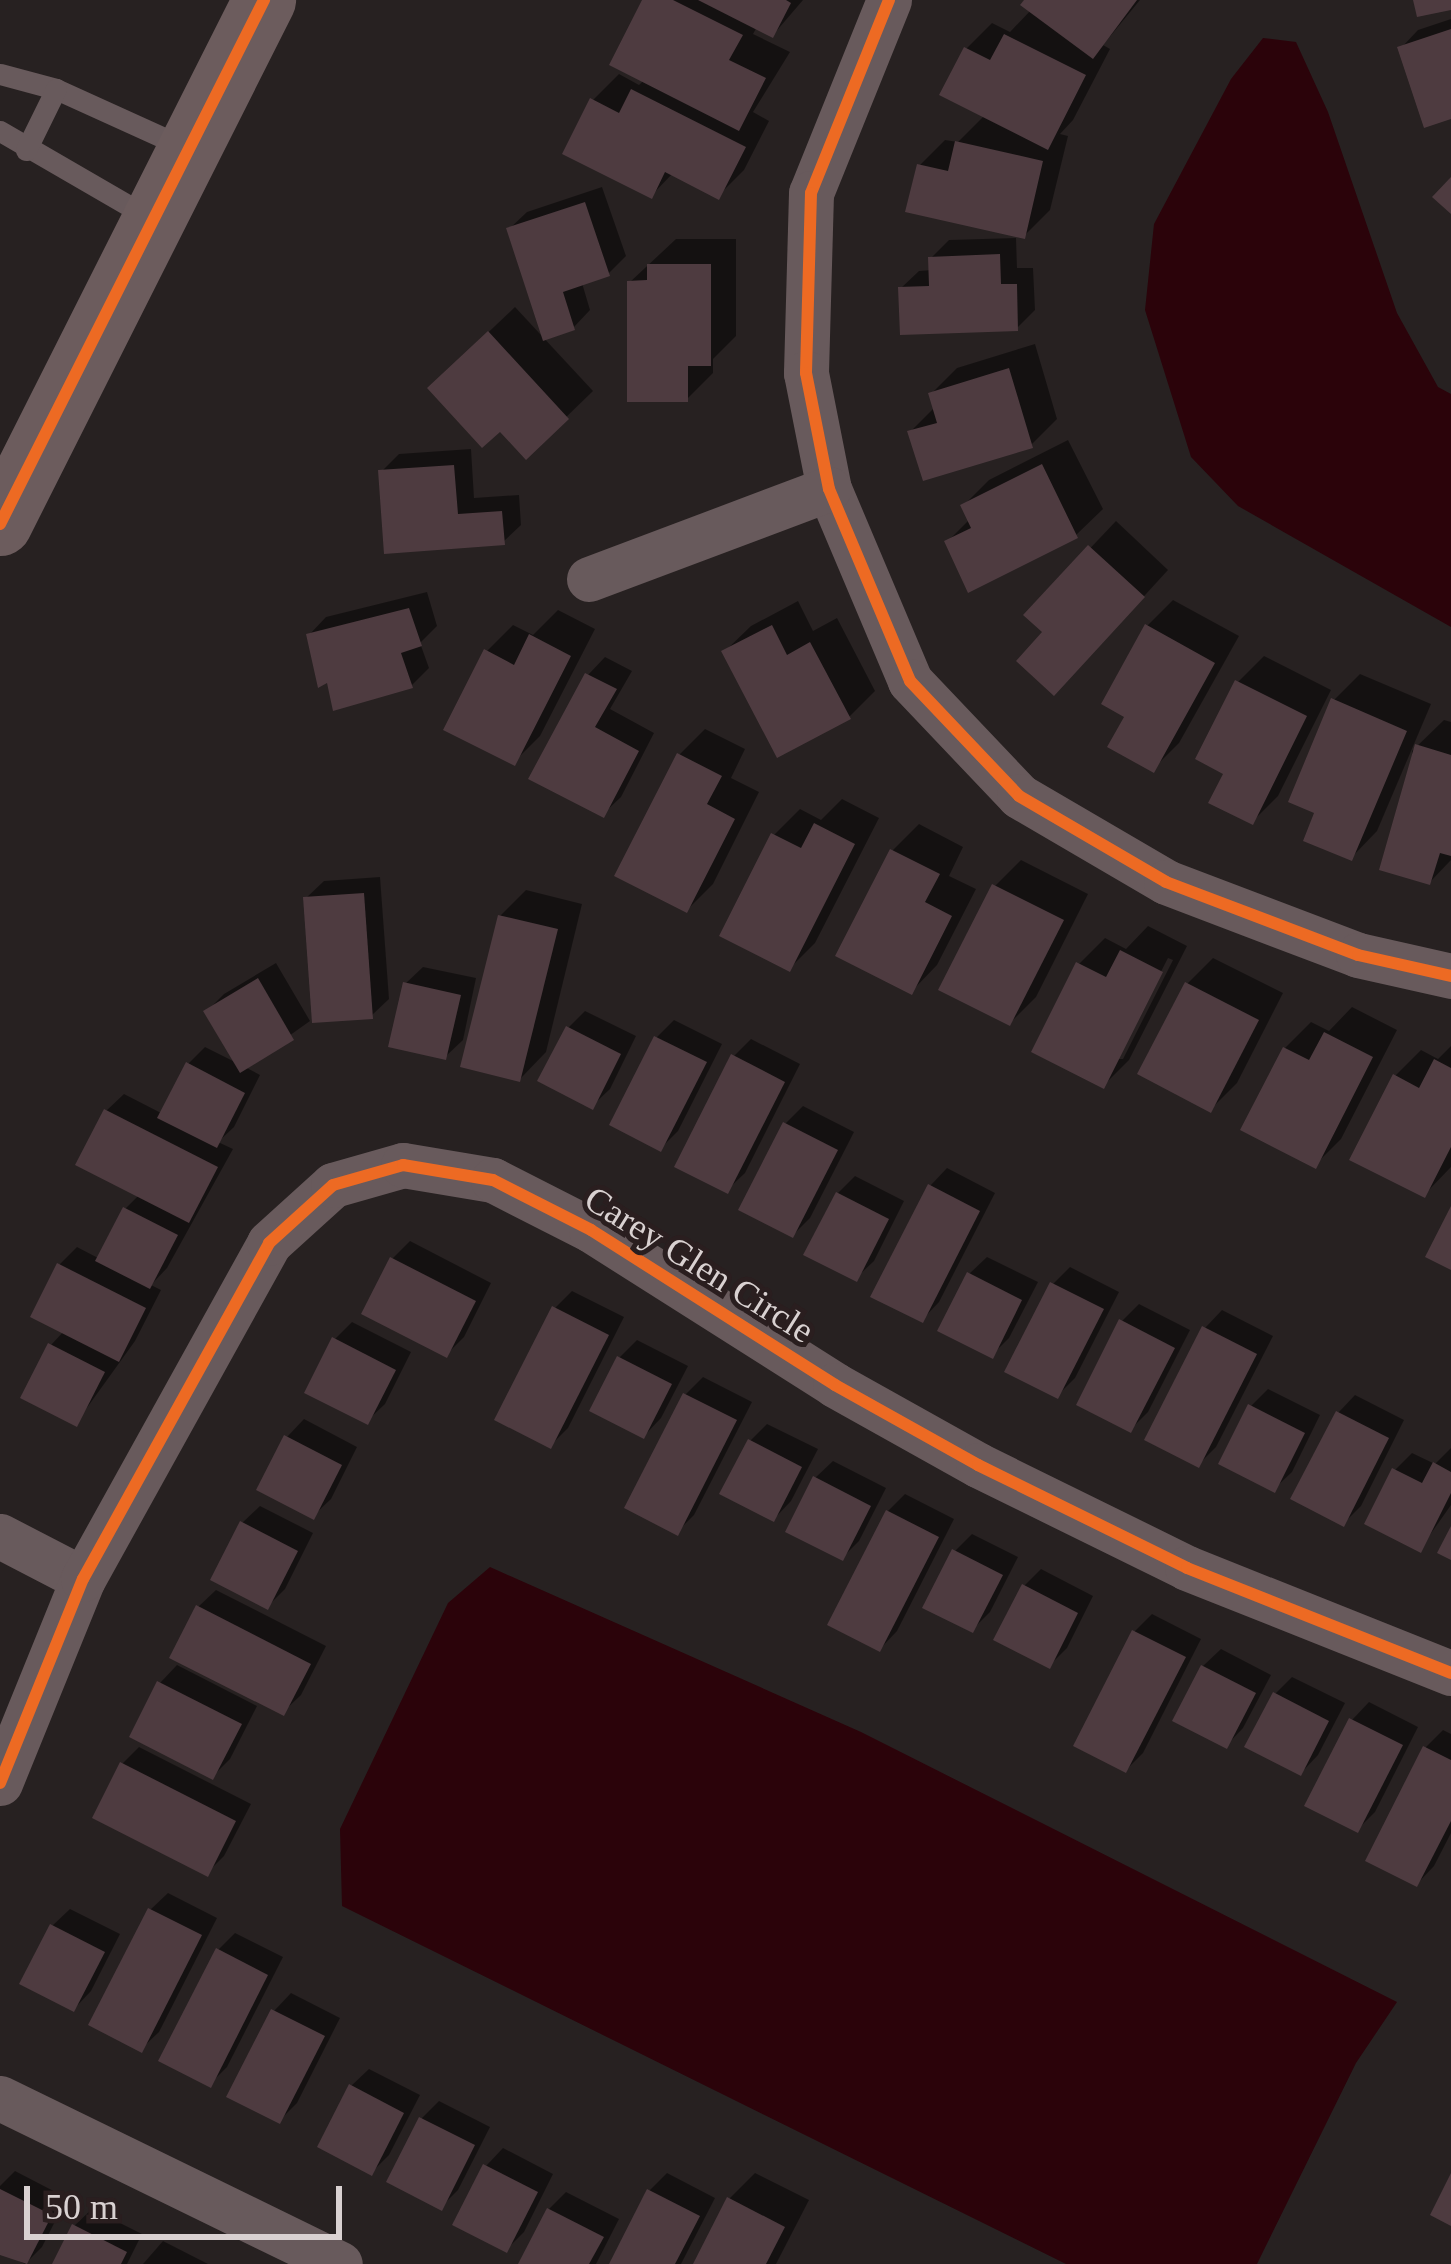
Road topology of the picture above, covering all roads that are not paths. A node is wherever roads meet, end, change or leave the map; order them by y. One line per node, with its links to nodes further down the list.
1 (264, 0): 7 (street)
2 (890, 0): 9 (street)
3 (0, 74): 4 (lane)
4 (56, 89): 6 (lane); 7 (lane)
5 (0, 131): 6 (lane)
6 (26, 150): 8 (lane)
7 (190, 150): 8 (street)
8 (152, 220): 10 (street)
9 (829, 489): 11 (street); 12 (street)
10 (0, 524)
11 (590, 579)
12 (1451, 976)
13 (0, 1536): 14 (street)
14 (83, 1579): 15 (street, Carey Glen Circle); 16 (street, Carey Glen Circle)
15 (1451, 1673)
16 (0, 1783)
17 (0, 2098): 18 (street)
18 (340, 2264)

